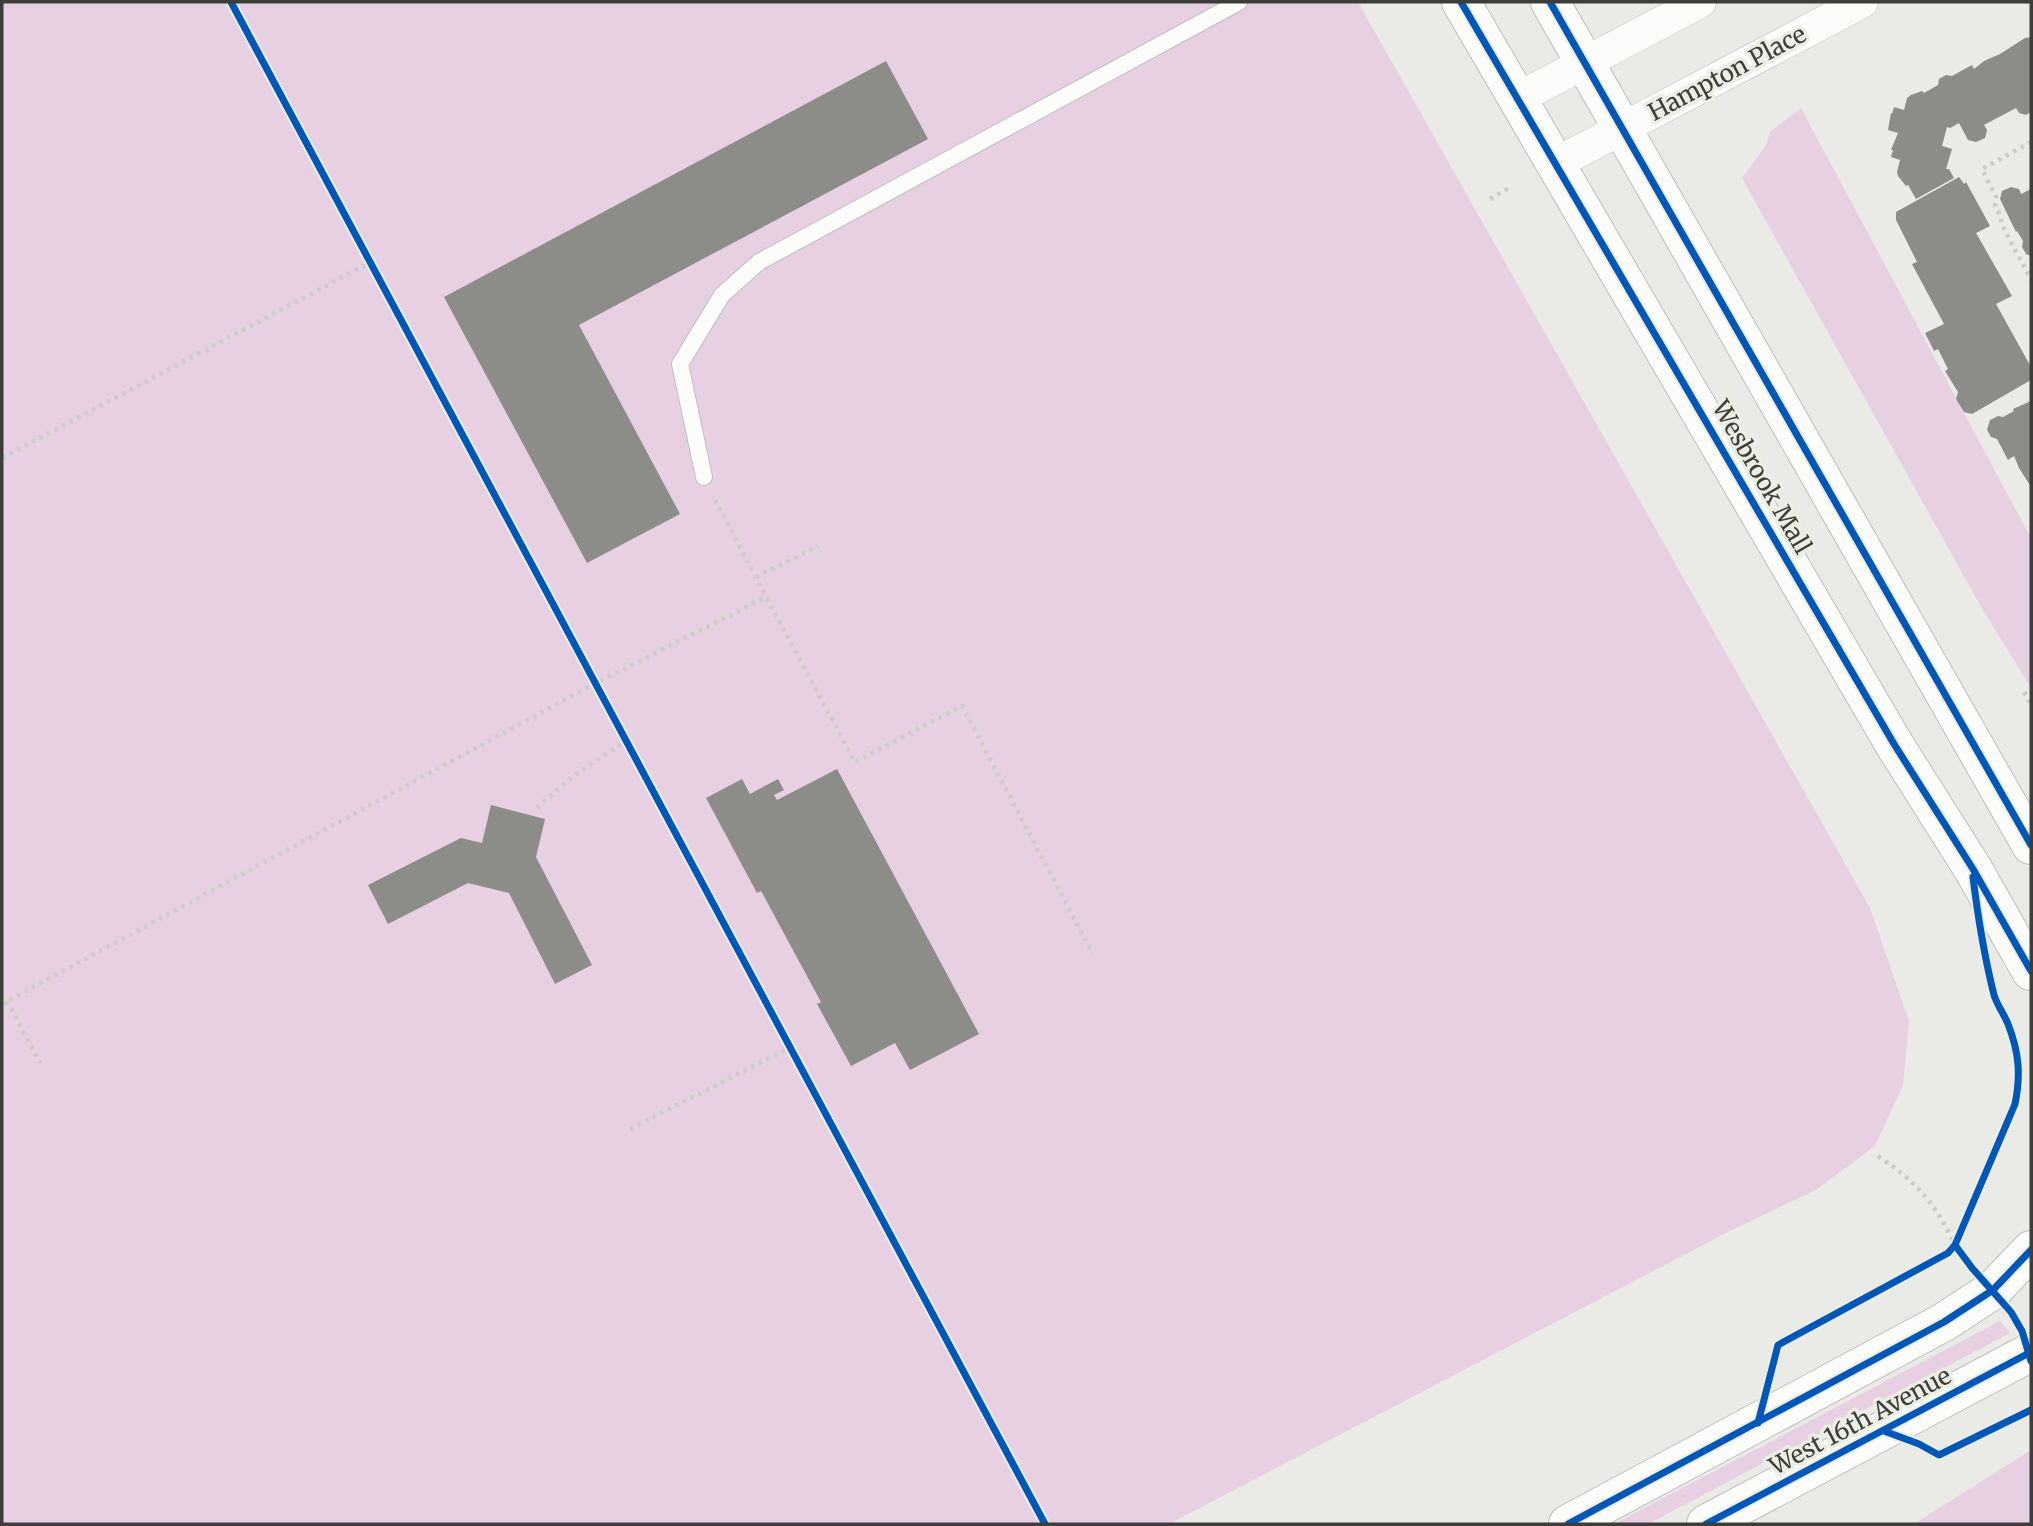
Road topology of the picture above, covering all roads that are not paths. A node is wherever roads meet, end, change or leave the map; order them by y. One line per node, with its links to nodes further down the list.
1 (1238, 2): 10 (lane)
2 (1461, 2): 7 (main road, Wesbrook Mall)
3 (1550, 2): 6 (main road, Wesbrook Mall)
4 (1700, 2): 6 (street)
5 (1862, 2): 8 (street, Hampton Place)
6 (1585, 62): 7 (street); 8 (main road, Wesbrook Mall)
7 (1518, 98): 9 (main road, Wesbrook Mall)
8 (1622, 128): 9 (street, Hampton Place); 11 (main road, Wesbrook Mall)
9 (1555, 164): 12 (main road, Wesbrook Mall)
10 (704, 477)
11 (2031, 845)
12 (2031, 971)
13 (2031, 1250): 15 (main road, West 16th Avenue)
14 (2031, 1352): 16 (main road, West 16th Avenue)
15 (1568, 1524)
16 (1706, 1524)

